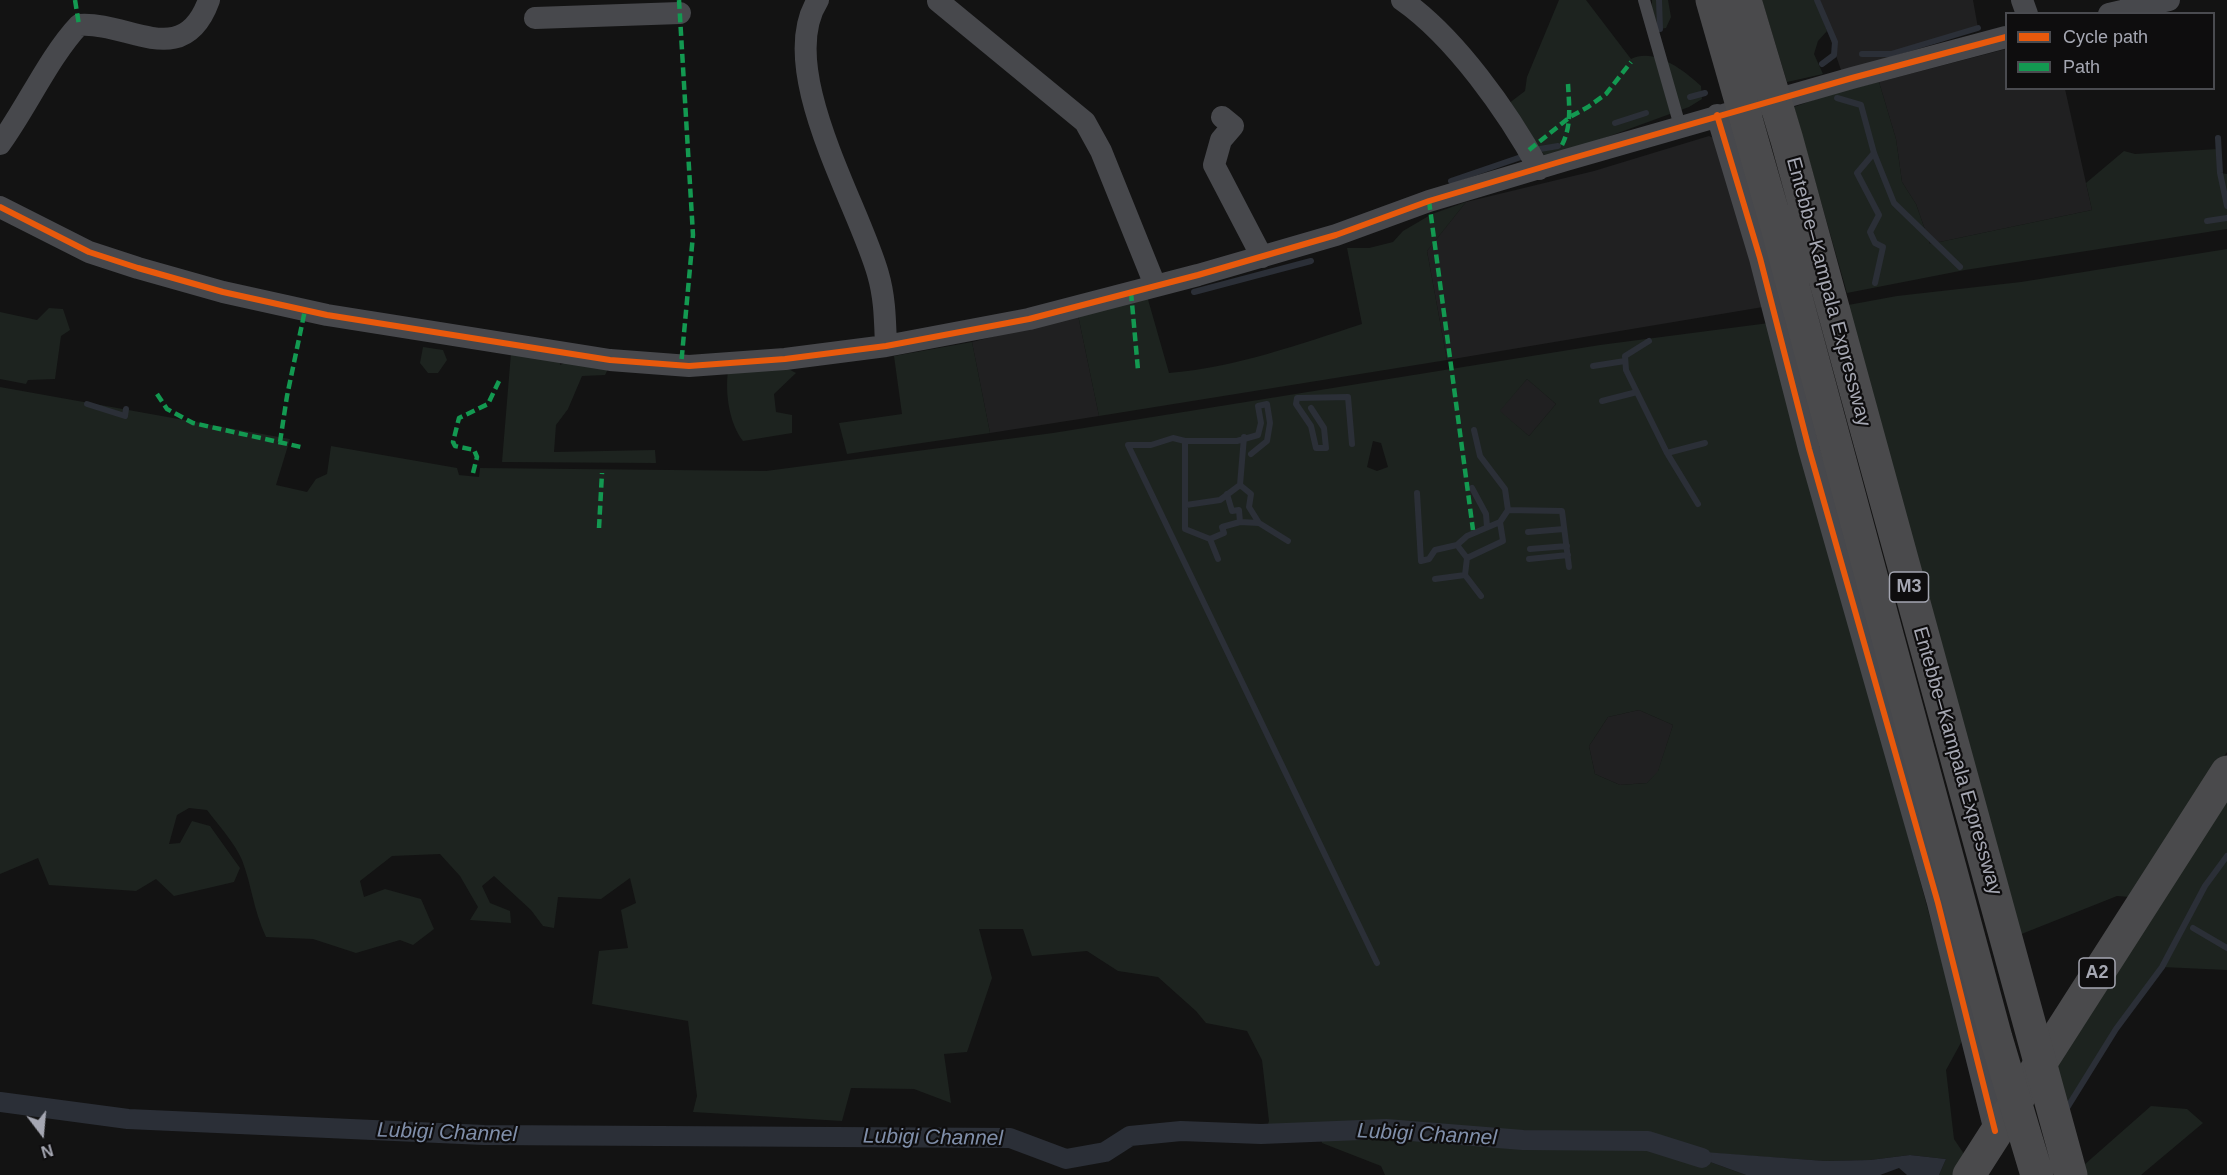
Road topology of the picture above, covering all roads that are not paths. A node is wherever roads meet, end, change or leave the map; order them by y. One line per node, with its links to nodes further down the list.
1 (209, 0): 16 (street)
2 (818, 0): 21 (street)
3 (1402, 0): 17 (street)
4 (1644, 0): 15 (lane)
5 (1712, 0): 25 (highway, Entebbe–Kampala Expressway / M3, bridge)
6 (1745, 0): 26 (highway, Entebbe–Kampala Expressway / M3, bridge)
7 (2169, 0): 9 (street)
8 (938, 1): 20 (street)
9 (2118, 12)
10 (680, 13): 11 (street)
11 (535, 18)
12 (2005, 38): 13 (street)
13 (1717, 116): 15 (street); 23 (street)
14 (1222, 117): 19 (street)
15 (1680, 126): 17 (street)
16 (0, 144)
17 (1539, 169): 19 (street)
18 (0, 207): 21 (street)
19 (1262, 257): 20 (street)
20 (1155, 285): 21 (street)
21 (886, 346)
22 (2227, 772): 23 (highway, A2)
23 (1995, 1131): 24 (highway, A2)
24 (1969, 1175)
25 (2037, 1175)
26 (2071, 1175)

